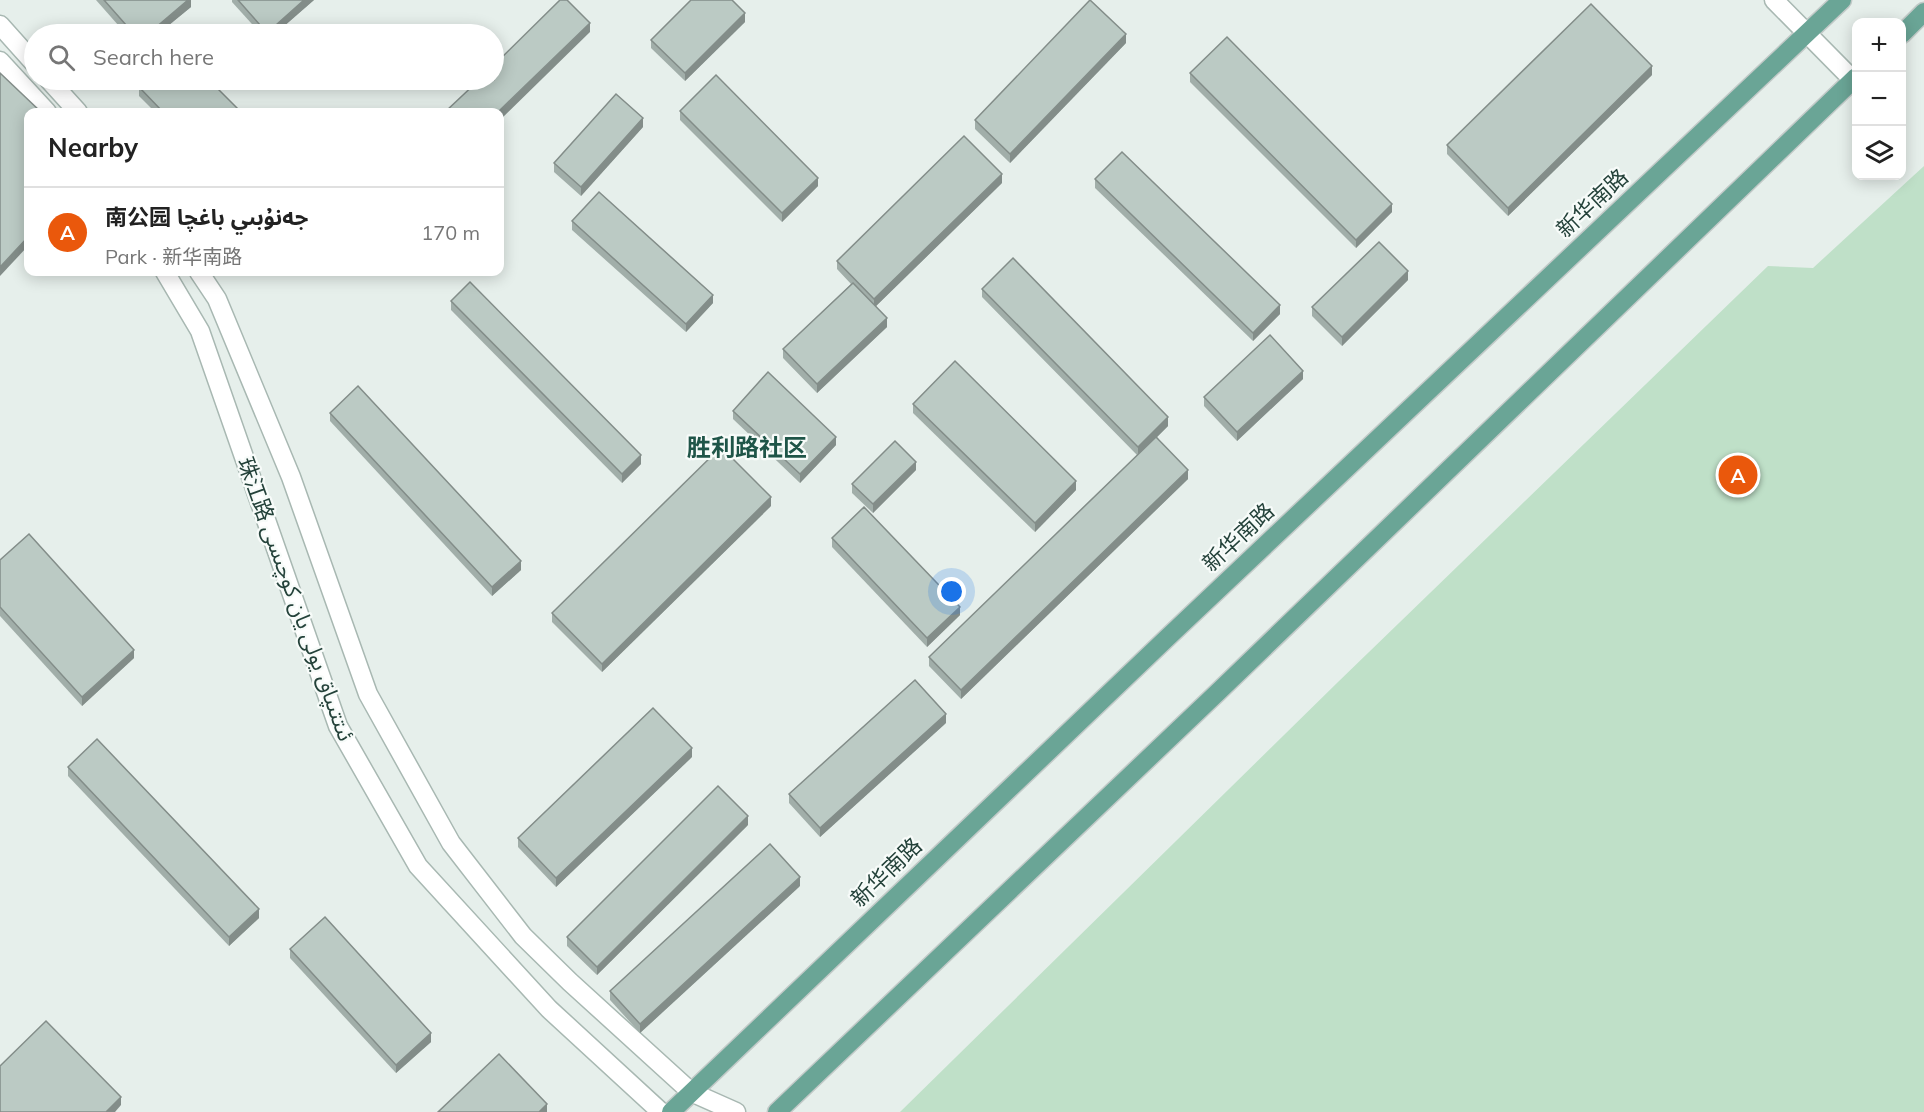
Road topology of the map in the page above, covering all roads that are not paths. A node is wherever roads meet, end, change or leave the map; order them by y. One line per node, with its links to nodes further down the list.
1 (1774, 0): 6 (street)
2 (1842, 0): 6 (main road, 新华南路)
3 (1924, 12): 5 (main road)
4 (0, 25): 7 (street)
5 (1906, 30)
6 (1806, 33): 9 (street); 18 (main road, 新华南路)
7 (24, 52)
8 (0, 61): 11 (street)
9 (1852, 76)
10 (1852, 82): 22 (main road)
11 (24, 87)
12 (27, 90): 14 (street)
13 (58, 90): 15 (street)
14 (43, 108)
15 (74, 108)
16 (167, 276): 19 (street, 珠江路 ئىتتىپاق يولى يان كوچىسى)
17 (202, 276): 18 (street, 珠江路 ئىتتىپاق يولى يان كوچىسى)
18 (691, 1092): 20 (main road, 新华南路); 21 (street, 珠江路 ئىتتىپاق يولى يان كوچىسى)
19 (661, 1112)
20 (671, 1112)
21 (736, 1112)
22 (777, 1112)

